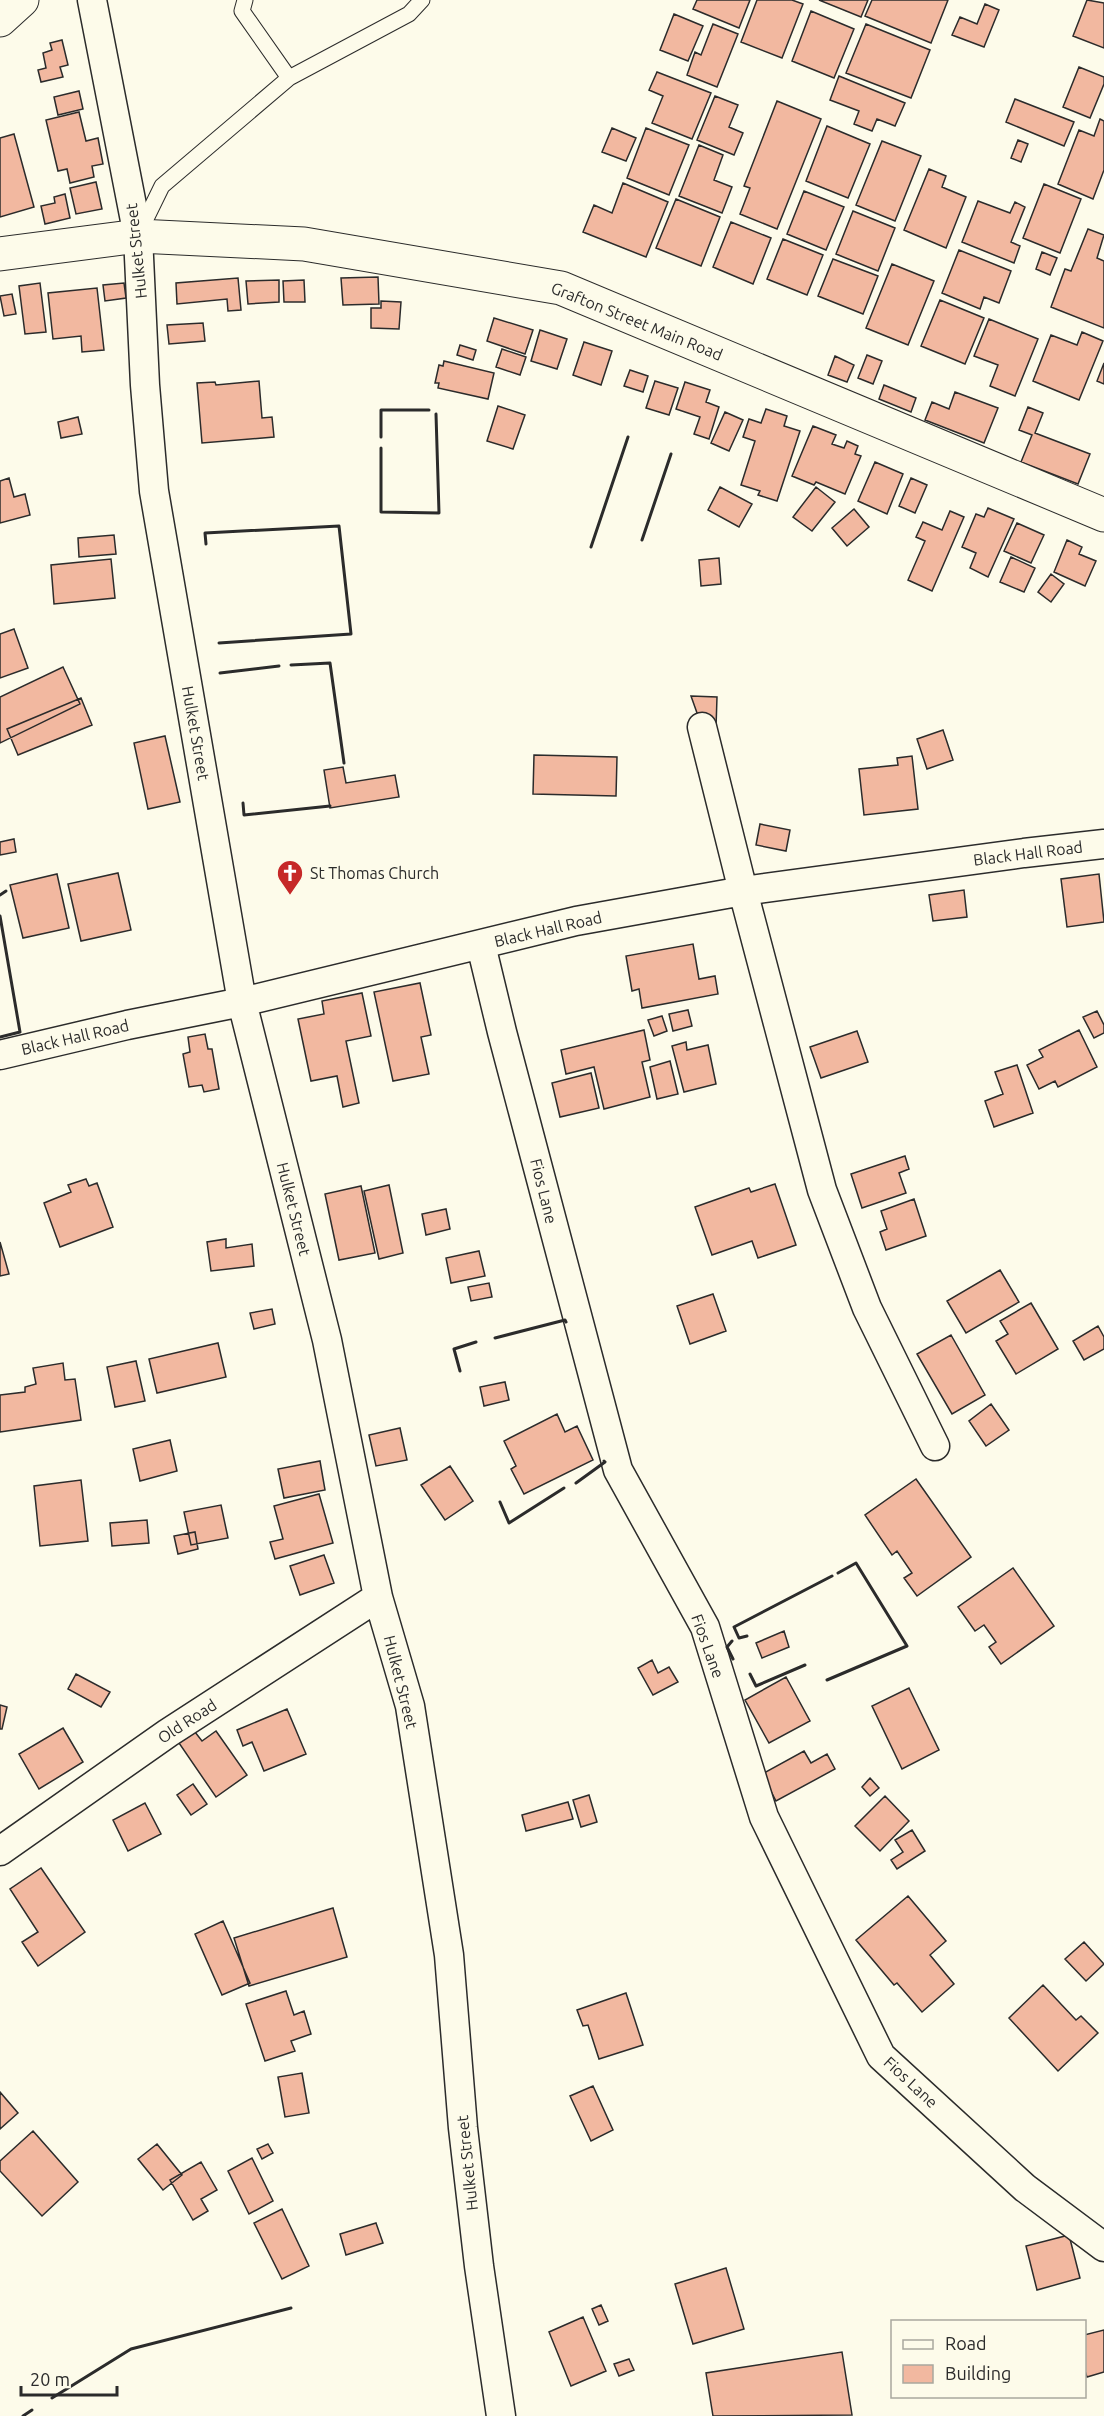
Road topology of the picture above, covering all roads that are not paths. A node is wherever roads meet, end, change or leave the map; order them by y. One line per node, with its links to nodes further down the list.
1 (22, 0): 5 (street)
2 (92, 0): 7 (street, Hulket Street)
3 (245, 0): 6 (lane)
4 (422, 0): 6 (lane)
5 (0, 20)
6 (290, 78): 7 (lane)
7 (138, 236): 8 (street, Grafton Street Main Road); 9 (street, Grafton Street Main Road); 14 (street, Hulket Street)
8 (0, 254)
9 (1104, 515)
10 (702, 728): 12 (street)
11 (1104, 844): 12 (street, Black Hall Road)
12 (742, 891): 13 (street, Black Hall Road); 16 (street)
13 (481, 945): 14 (street, Black Hall Road); 19 (street, Fios Lane)
14 (242, 1002): 15 (street, Black Hall Road); 17 (street, Hulket Street)
15 (0, 1055)
16 (935, 1446)
17 (378, 1597): 18 (street, Old Road); 20 (street, Hulket Street)
18 (0, 1851)
19 (1104, 2247)
20 (501, 2416)

